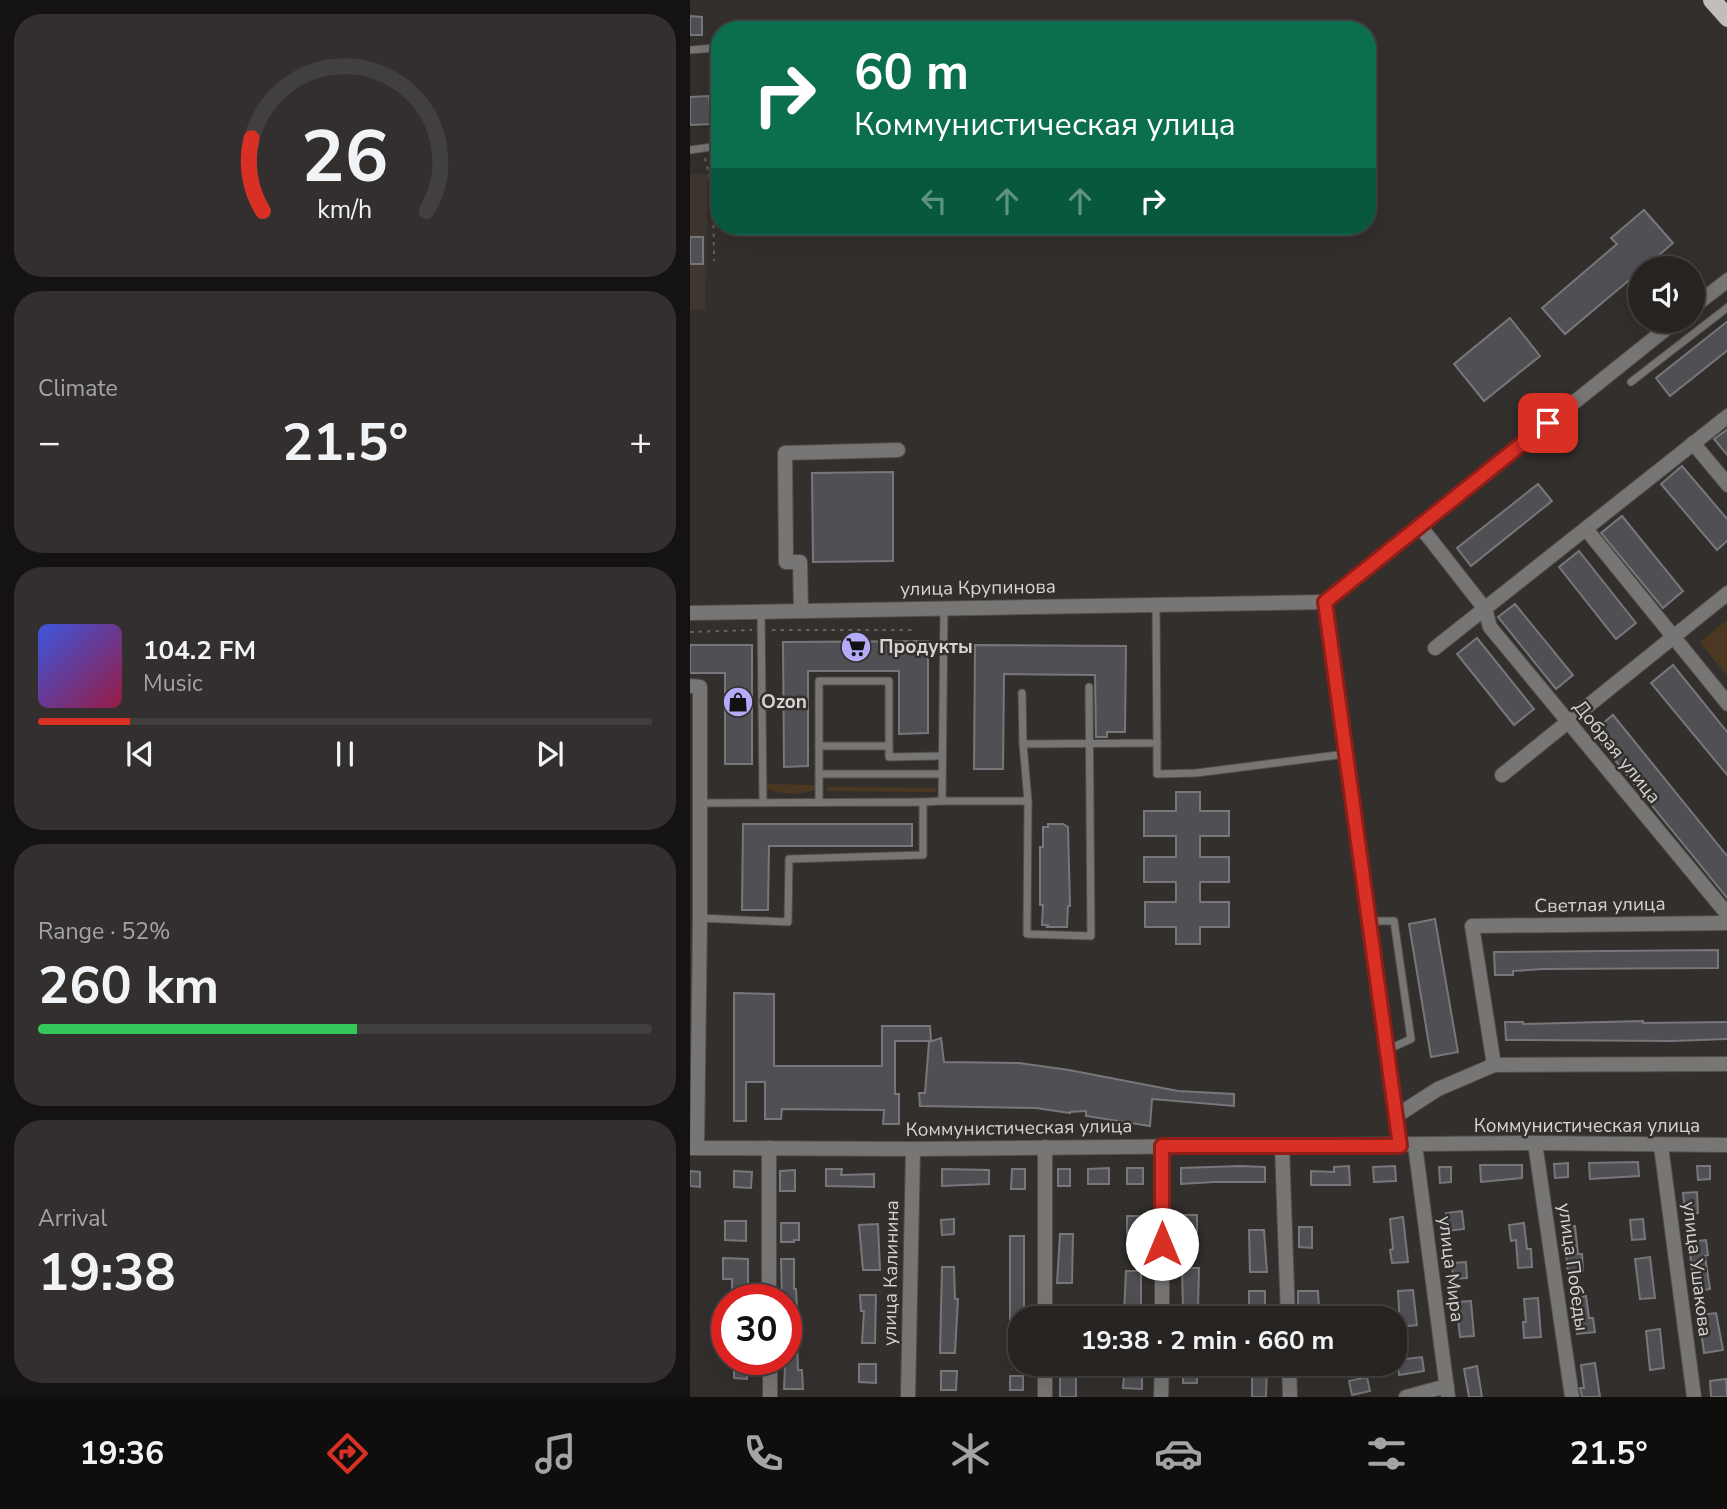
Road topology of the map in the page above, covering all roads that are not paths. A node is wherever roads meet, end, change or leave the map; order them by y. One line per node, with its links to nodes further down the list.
1 (1713, 0): 2 (main road)
2 (1728, 18)
3 (711, 48): 4 (lane)
4 (690, 50)
5 (711, 146): 6 (lane)
6 (690, 150)
7 (1728, 280): 8 (street)
8 (1705, 298)
9 (1728, 307): 11 (lane)
10 (1661, 333): 16 (street)
11 (1631, 382)
12 (1728, 416): 13 (street)
13 (1693, 443): 15 (street); 17 (street)
14 (898, 450): 23 (street)
15 (1728, 485)
16 (1420, 526): 19 (street); 22 (street, Добрая улица)
17 (1586, 529): 22 (street); 26 (street)
18 (1728, 593): 26 (street)
19 (1325, 602): 20 (street, улица Крупинова); 38 (street)
20 (1156, 604): 21 (street, улица Крупинова); 33 (lane)
21 (944, 607): 23 (street, улица Крупинова); 39 (lane)
22 (1484, 609): 27 (street); 32 (street, Добрая улица)
23 (801, 611): 24 (street, улица Крупинова)
24 (761, 612): 25 (street, улица Крупинова); 45 (lane)
25 (690, 613)
26 (1672, 638): 31 (street); 32 (street)
27 (1435, 648)
28 (690, 686): 48 (street)
29 (1090, 687): 35 (lane)
30 (1022, 693): 34 (lane)
31 (1728, 704)
32 (1568, 722): 42 (street); 49 (street, Добрая улица)
33 (1157, 743): 35 (lane); 38 (lane)
34 (1023, 744): 35 (lane); 47 (lane)
35 (1089, 744): 47 (lane)
36 (819, 746): 37 (lane); 37 (lane); 40 (lane)
37 (889, 746): 39 (lane)
38 (1346, 754): 51 (street)
39 (941, 756): 41 (lane)
40 (819, 774): 41 (lane); 43 (lane)
41 (941, 774): 44 (lane)
42 (1502, 775)
43 (818, 801): 45 (lane); 46 (lane)
44 (942, 801): 46 (lane); 47 (lane)
45 (763, 802): 48 (lane)
46 (923, 802): 50 (lane)
47 (1028, 802)
48 (697, 810): 50 (street)
49 (1728, 915)
50 (700, 918): 65 (street)
51 (1369, 921): 53 (street); 53 (lane)
52 (1728, 923): 55 (street, Светлая улица)
53 (1387, 1051): 56 (street)
54 (1728, 1064): 55 (street)
55 (1494, 1065): 56 (street)
56 (1396, 1115): 62 (street)
57 (1535, 1143): 59 (street, Коммунистическая улица); 63 (street, Коммунистическая улица); 83 (street, улица Победы)
58 (1282, 1145): 61 (street, Коммунистическая улица); 62 (street, Коммунистическая улица); 71 (street)
59 (1415, 1145): 62 (street, Коммунистическая улица); 76 (street, улица Мира)
60 (1728, 1145): 63 (street, Коммунистическая улица)
61 (1162, 1146): 64 (street, Коммунистическая улица); 70 (street)
62 (1400, 1146)
63 (1661, 1146): 84 (street, улица Ушакова)
64 (1045, 1147): 67 (street, Коммунистическая улица); 69 (street)
65 (693, 1148): 66 (street, Коммунистическая улица)
66 (769, 1148): 67 (street, Коммунистическая улица); 68 (street)
67 (913, 1149): 78 (street, улица Калинина)
68 (769, 1284)
69 (1045, 1306)
70 (1162, 1306)
71 (1288, 1306)
72 (770, 1375): 77 (street)
73 (1045, 1376): 79 (street)
74 (1162, 1376): 80 (street)
75 (1289, 1376): 81 (street)
76 (1447, 1391): 82 (street)
77 (770, 1397)
78 (908, 1397)
79 (1045, 1397)
80 (1161, 1397)
81 (1290, 1397)
82 (1406, 1397)
83 (1572, 1397)
84 (1694, 1397)

